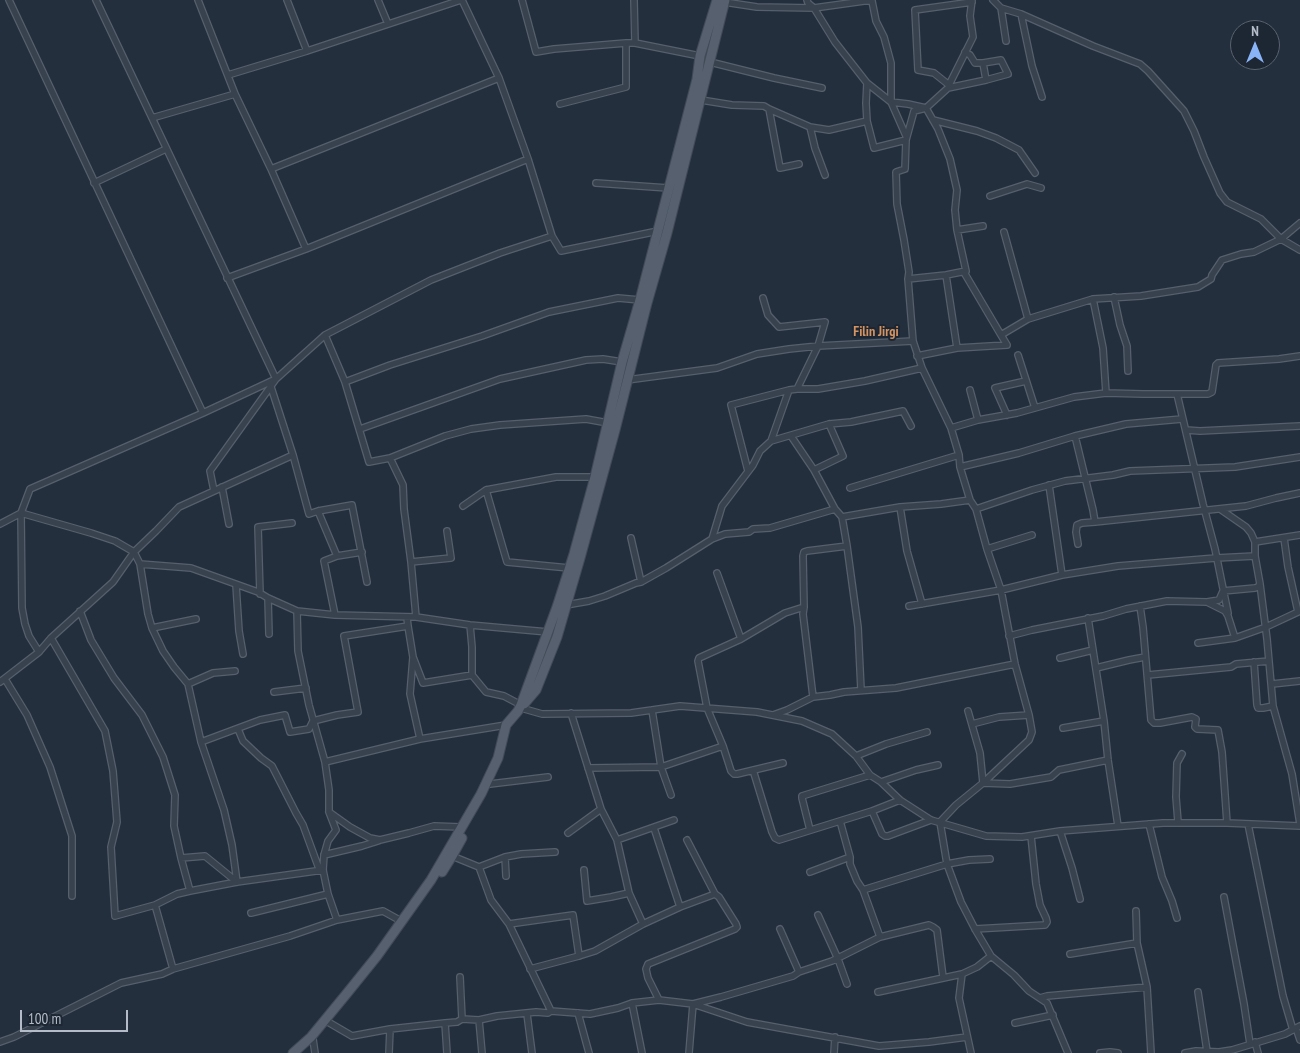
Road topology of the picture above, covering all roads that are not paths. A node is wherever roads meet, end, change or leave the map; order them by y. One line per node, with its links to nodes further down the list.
1 (9, 0): 52 (street)
2 (96, 0): 39 (street)
3 (198, 0): 26 (street)
4 (287, 0): 21 (street)
5 (378, 0): 17 (street)
6 (462, 0): 17 (street); 27 (street)
7 (522, 0): 19 (street)
8 (634, 0): 20 (street)
9 (722, 0): 14 (street); 23 (main road); 24 (main road)
10 (807, 0): 14 (street)
11 (993, 0): 15 (street)
12 (864, 1): 14 (street); 35 (street)
13 (972, 1): 22 (street); 30 (street)
14 (814, 8): 29 (street)
15 (1001, 8): 16 (street); 18 (street)
16 (1021, 14): 33 (street); 63 (street)
17 (388, 24): 21 (street)
18 (1006, 41)
19 (626, 43): 20 (street); 36 (street)
20 (635, 43): 23 (street)
21 (306, 52): 26 (street)
22 (964, 52): 25 (street); 30 (street)
23 (700, 56): 42 (main road)
24 (710, 62): 31 (street); 34 (main road)
25 (983, 63): 28 (street); 28 (street)
26 (228, 75): 32 (street)
27 (499, 78): 47 (street); 49 (street)
28 (986, 80): 30 (street)
29 (867, 83): 35 (street); 41 (street)
30 (949, 87): 37 (street)
31 (822, 88)
32 (235, 94): 39 (street); 49 (street)
33 (1042, 97)
34 (701, 100): 38 (street); 44 (main road)
35 (891, 102): 37 (street); 45 (street)
36 (560, 104)
37 (926, 108): 40 (street); 45 (street)
38 (769, 109): 43 (street); 48 (street)
39 (152, 118): 46 (street)
40 (933, 120): 50 (street); 60 (street)
41 (867, 121): 43 (street); 45 (street)
42 (684, 127): 44 (main road); 54 (main road)
43 (810, 127): 51 (street)
44 (693, 131): 87 (main road)
45 (906, 138): 69 (street)
46 (166, 149): 52 (street); 68 (street)
47 (528, 159): 62 (street); 64 (street)
48 (799, 164)
49 (271, 169): 64 (street)
50 (1035, 173)
51 (825, 174)
52 (94, 183): 97 (street)
53 (596, 183): 54 (street)
54 (668, 188): 59 (main road)
55 (1041, 188): 56 (street)
56 (990, 196)
57 (1300, 223): 63 (street)
58 (984, 226): 60 (street)
59 (658, 230): 62 (street); 73 (main road)
60 (958, 230): 66 (street)
61 (1004, 232): 74 (street)
62 (552, 236): 75 (street)
63 (1281, 239): 65 (street); 70 (street)
64 (306, 249): 68 (street)
65 (1300, 250)
66 (966, 271): 67 (street); 76 (street)
67 (946, 275): 69 (street); 79 (street)
68 (227, 278): 86 (street)
69 (908, 280): 77 (street)
70 (1114, 297): 72 (street); 85 (street)
71 (763, 298): 78 (street)
72 (1093, 299): 74 (street); 94 (street)
73 (640, 300): 83 (main road); 89 (street)
74 (1028, 319): 76 (street)
75 (325, 335): 86 (street); 89 (street)
76 (1001, 335): 79 (street)
77 (913, 340): 78 (street); 81 (street)
78 (818, 346): 87 (street); 91 (street)
79 (957, 348): 81 (street)
80 (1018, 355): 88 (street)
81 (918, 356): 84 (street)
82 (1300, 356): 95 (street)
83 (622, 362): 101 (main road); 106 (street)
84 (922, 368): 91 (street); 105 (street)
85 (1128, 371)
86 (276, 379): 90 (street); 97 (street)
87 (627, 380): 171 (main road)
88 (1026, 381): 96 (street); 98 (street)
89 (344, 382): 106 (street)
90 (271, 387): 111 (street); 125 (street)
91 (797, 389): 92 (street)
92 (789, 390): 110 (street); 118 (street)
93 (970, 390): 100 (street)
94 (1106, 393): 95 (street); 96 (street)
95 (1177, 394): 99 (street)
96 (1036, 408): 98 (street)
97 (203, 413): 135 (street)
98 (1006, 415): 100 (street)
99 (1182, 419): 107 (street); 109 (street)
100 (978, 420): 105 (street)
101 (608, 423): 114 (street); 119 (main road)
102 (829, 424): 103 (street); 108 (street); 117 (street)
103 (911, 426)
104 (1300, 426): 107 (street)
105 (951, 428): 112 (street)
106 (360, 430): 114 (street)
107 (1186, 430): 116 (street)
108 (791, 436): 110 (street); 117 (street)
109 (1075, 436): 115 (street); 120 (street)
110 (771, 441): 118 (street)
111 (293, 455): 122 (street); 134 (street)
112 (959, 455): 115 (street); 123 (street)
113 (1300, 457): 116 (street)
114 (390, 458): 156 (street)
115 (960, 467): 127 (street)
116 (1194, 469): 120 (street); 133 (street)
117 (814, 470): 130 (street)
118 (748, 471): 146 (street)
119 (595, 476): 124 (street); 158 (main road)
120 (1086, 478): 121 (street); 138 (street)
121 (1049, 485): 131 (street); 160 (street)
122 (222, 487): 125 (street); 140 (street)
123 (850, 488)
124 (486, 490): 128 (street); 158 (street)
125 (214, 491): 151 (street)
126 (1300, 493): 132 (street)
127 (970, 500): 129 (street); 131 (street)
128 (463, 506)
129 (900, 507): 136 (street); 170 (street)
130 (835, 508): 136 (street); 146 (street)
131 (976, 509): 150 (street)
132 (1220, 509): 133 (street); 147 (street)
133 (1204, 510): 138 (street); 155 (street)
134 (318, 511): 152 (street); 153 (street)
135 (21, 513): 139 (street); 151 (street); 196 (street)
136 (842, 517): 149 (street)
137 (292, 522): 167 (street)
138 (1095, 522): 148 (street)
139 (0, 524)
140 (229, 524)
141 (447, 531): 156 (street)
142 (1032, 535): 150 (street)
143 (1300, 535): 145 (street)
144 (631, 538): 162 (street)
145 (1284, 538): 147 (street); 177 (street)
146 (712, 539): 162 (street)
147 (1255, 542): 154 (street)
148 (1078, 544)
149 (847, 546): 174 (street); 213 (street)
150 (986, 548): 165 (street)
151 (134, 552): 157 (street); 175 (street)
152 (362, 552): 153 (street); 161 (street)
153 (337, 556): 178 (street)
154 (1255, 556): 155 (street); 163 (street)
155 (1216, 558): 160 (street); 166 (street)
156 (410, 562): 180 (street)
157 (140, 564): 164 (street); 187 (street)
158 (570, 568): 188 (main road)
159 (716, 573): 193 (street)
160 (1062, 575): 165 (street)
161 (367, 582)
162 (642, 582): 171 (street)
163 (1260, 584): 166 (street); 186 (street)
164 (236, 585): 167 (street); 197 (street)
165 (1001, 590): 170 (street); 190 (street)
166 (1223, 591): 169 (street); 179 (street)
167 (260, 594): 168 (street)
168 (268, 598): 176 (street); 189 (street)
169 (1207, 602): 173 (street); 179 (street)
170 (922, 604): 172 (street)
171 (566, 605): 216 (main road)
172 (909, 606)
173 (1140, 606): 182 (street); 200 (street)
174 (804, 607): 193 (street); 215 (street)
175 (80, 611): 191 (street); 277 (street)
176 (297, 611): 178 (street); 212 (street)
177 (1299, 611): 186 (street)
178 (335, 614): 181 (street)
179 (1228, 616): 192 (street)
180 (416, 617): 181 (street); 184 (street)
181 (407, 618): 185 (street)
182 (1088, 618): 190 (street); 195 (street)
183 (196, 619): 187 (street)
184 (470, 625): 188 (street); 206 (street)
185 (408, 626): 198 (street); 224 (street)
186 (1266, 627): 192 (street); 201 (street)
187 (152, 628): 210 (street)
188 (548, 632): 216 (main road)
189 (269, 634)
190 (1009, 636): 203 (street)
191 (50, 638): 196 (street); 294 (street)
192 (1235, 638): 194 (street)
193 (741, 639): 218 (street)
194 (1198, 644)
195 (1093, 650): 199 (street); 204 (street)
196 (39, 652): 208 (street)
197 (243, 654)
198 (413, 657): 206 (street); 231 (street)
199 (1060, 658)
200 (1145, 658): 204 (street); 207 (street)
201 (1269, 661): 202 (street); 211 (street)
202 (1254, 662): 207 (street); 217 (street)
203 (1015, 664): 213 (street); 223 (street)
204 (1096, 668): 225 (street)
205 (235, 672): 210 (street)
206 (472, 675): 216 (street)
207 (1148, 676): 258 (street)
208 (2, 680): 291 (street)
209 (1300, 681): 211 (street)
210 (188, 684): 232 (street)
211 (1272, 684): 217 (street)
212 (306, 688): 214 (street); 224 (street)
213 (861, 690): 215 (street)
214 (274, 692)
215 (813, 697): 222 (street)
216 (521, 706): 221 (street); 227 (main road); 247 (main road)
217 (1274, 706): 261 (street)
218 (707, 708): 219 (street); 222 (street); 233 (street)
219 (652, 710): 221 (street); 240 (street)
220 (968, 711): 226 (street)
221 (571, 713): 241 (street)
222 (773, 715): 235 (street)
223 (1029, 715): 226 (street); 246 (street)
224 (313, 721): 229 (street); 237 (street)
225 (1104, 721): 228 (street); 236 (street)
226 (972, 724): 246 (street)
227 (506, 725): 231 (street); 263 (main road)
228 (1062, 728)
229 (238, 729): 232 (street); 281 (street)
230 (927, 732): 235 (street)
231 (420, 739): 237 (street)
232 (201, 742): 285 (street)
233 (723, 746): 240 (street); 242 (street)
234 (1182, 754): 257 (street)
235 (856, 756): 243 (street)
236 (1108, 760): 246 (street); 262 (street)
237 (325, 762): 252 (street)
238 (783, 763): 242 (street)
239 (938, 765): 245 (street)
240 (661, 766): 241 (street); 248 (street)
241 (588, 768): 250 (street)
242 (753, 770): 265 (street)
243 (870, 775): 245 (street); 265 (street)
244 (548, 776): 247 (street)
245 (881, 782): 249 (street)
246 (983, 783): 256 (street)
247 (490, 784): 274 (main road)
248 (671, 795)
249 (900, 800): 251 (street); 254 (street)
250 (600, 809): 267 (street); 270 (street)
251 (872, 811): 254 (street); 255 (street)
252 (329, 812): 269 (street); 273 (street)
253 (674, 820): 264 (street)
254 (931, 820): 256 (street)
255 (840, 821): 265 (street); 276 (street)
256 (940, 822): 268 (street); 279 (street)
257 (1178, 822): 258 (street); 259 (street)
258 (1227, 823): 260 (street)
259 (1149, 824): 262 (street); 299 (street)
260 (1248, 824): 261 (street); 335 (street)
261 (1300, 825)
262 (1118, 826): 266 (street)
263 (462, 827): 269 (street); 301 (main road)
264 (654, 828): 270 (street); 295 (street)
265 (810, 830)
266 (1060, 831): 268 (street); 293 (street)
267 (568, 833)
268 (1031, 836): 305 (street)
269 (380, 840): 273 (street)
270 (617, 840): 288 (street)
271 (687, 840): 290 (street)
272 (555, 852): 275 (street)
273 (324, 855): 281 (street)
274 (452, 856): 280 (street); 332 (main road)
275 (505, 857): 280 (street); 284 (street)
276 (850, 857): 283 (street); 286 (street)
277 (181, 858): 285 (street); 287 (street)
278 (990, 859): 279 (street)
279 (947, 864): 286 (street); 305 (street)
280 (479, 867): 302 (street)
281 (323, 870): 285 (street); 289 (street)
282 (584, 870): 288 (street)
283 (810, 872)
284 (506, 876)
285 (237, 882): 287 (street)
286 (863, 890): 306 (street)
287 (190, 891): 294 (street)
288 (629, 893): 303 (street)
289 (328, 894): 297 (street); 300 (street)
290 (715, 894): 295 (street); 323 (street)
291 (72, 896)
292 (1224, 896): 342 (street)
293 (1080, 900)
294 (155, 905): 312 (street)
295 (680, 907): 303 (street)
296 (1136, 911): 307 (street)
297 (251, 913)
298 (818, 915): 311 (street)
299 (1177, 918)
300 (337, 920): 301 (street); 312 (street)
301 (401, 921): 345 (main road)
302 (509, 924): 309 (street); 313 (street)
303 (643, 924): 309 (street)
304 (780, 929): 314 (street)
305 (974, 929): 310 (street)
306 (880, 937): 311 (street); 317 (street)
307 (1137, 943): 308 (street); 319 (street)
308 (1070, 954)
309 (580, 956): 313 (street)
310 (991, 956): 315 (street); 322 (street)
311 (838, 959): 314 (street); 318 (street)
312 (173, 969): 341 (street)
313 (530, 969): 326 (street)
314 (799, 972): 325 (street)
315 (962, 974): 317 (street); 337 (street)
316 (460, 977): 330 (street)
317 (943, 978): 320 (street)
318 (847, 984)
319 (1147, 986): 322 (street); 360 (street)
320 (878, 992)
321 (1198, 992): 343 (street)
322 (1040, 998): 329 (street)
323 (659, 1000): 324 (street); 325 (street)
324 (632, 1003): 327 (street); 353 (street)
325 (693, 1004): 338 (street); 354 (street)
326 (551, 1011): 327 (street); 328 (street)
327 (578, 1013): 352 (street)
328 (527, 1014): 331 (street); 351 (street)
329 (1053, 1015): 334 (street); 357 (street)
330 (462, 1020): 331 (street); 333 (street)
331 (479, 1020): 350 (street)
332 (328, 1022): 336 (street); 339 (main road)
333 (445, 1023): 336 (street); 349 (street)
334 (1015, 1023)
335 (1296, 1028): 340 (street); 342 (street)
336 (390, 1029): 348 (street)
337 (967, 1037): 338 (street); 356 (street)
338 (835, 1038): 355 (street)
339 (313, 1039): 346 (main road); 347 (street)
340 (1300, 1040)
341 (0, 1042)
342 (1253, 1043): 344 (street); 362 (street)
343 (1207, 1051): 344 (street); 361 (street)
344 (1219, 1052)
345 (293, 1053)
346 (300, 1053)
347 (315, 1053)
348 (389, 1053)
349 (447, 1053)
350 (482, 1053)
351 (532, 1053)
352 (588, 1053)
353 (642, 1053)
354 (689, 1053)
355 (834, 1053)
356 (970, 1053)
357 (1068, 1053)
358 (1100, 1053): 359 (street)
359 (1118, 1053)
360 (1151, 1053)
361 (1185, 1053)
362 (1258, 1053)

